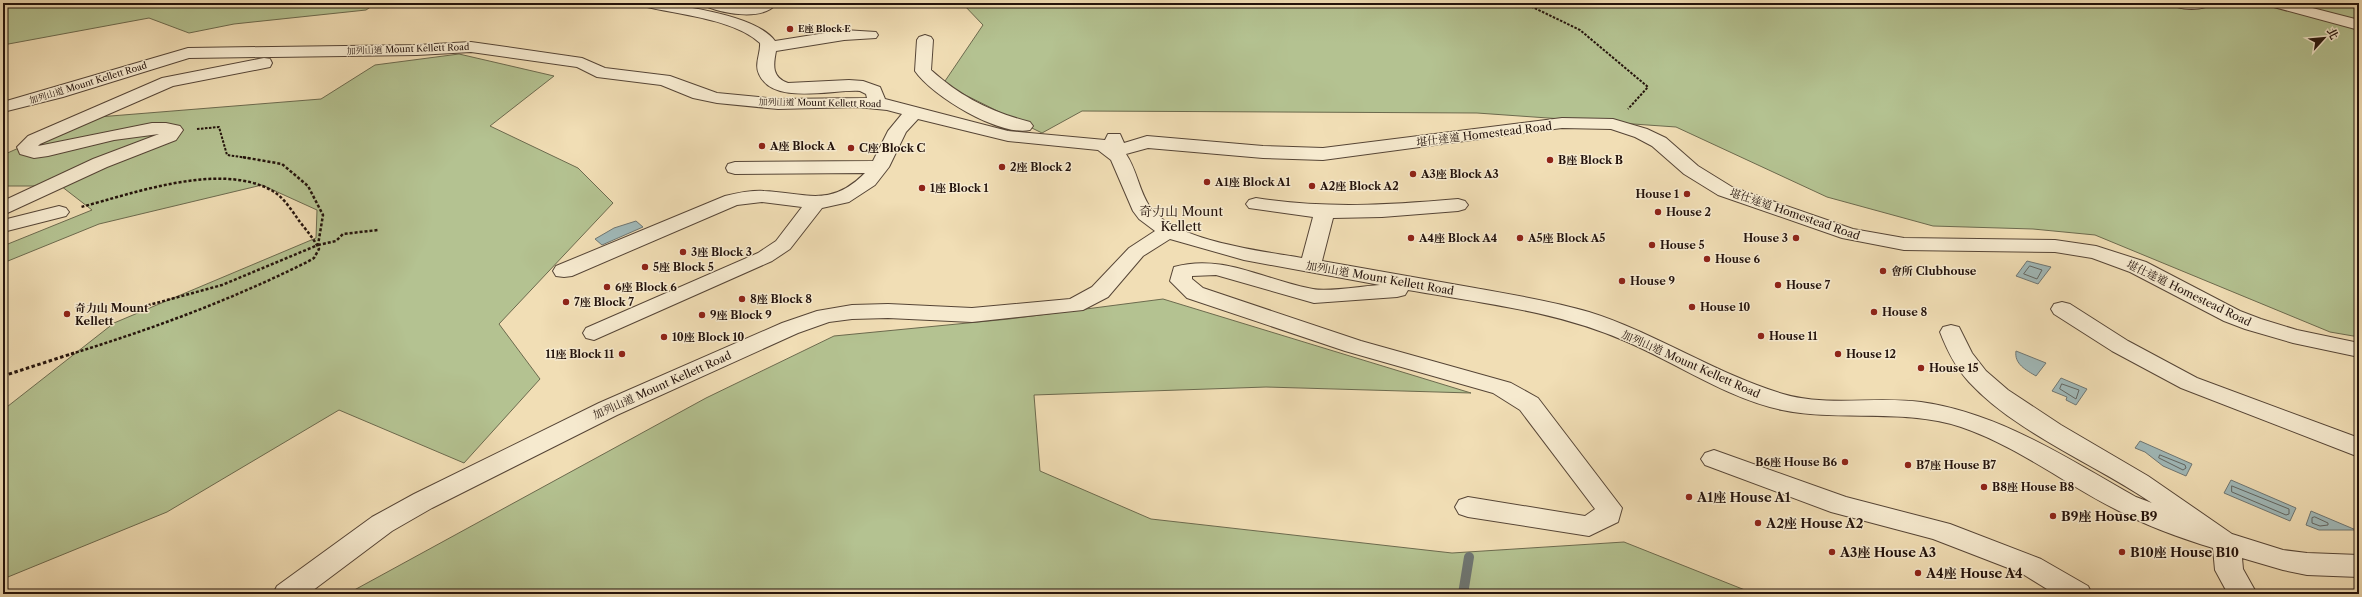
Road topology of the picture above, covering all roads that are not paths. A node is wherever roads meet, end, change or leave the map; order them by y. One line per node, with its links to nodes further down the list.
1 (648, 3): 10 (street)
2 (711, 3): 3 (street)
3 (769, 3)
4 (2179, 3): 5 (street)
5 (2204, 3)
6 (2275, 3): 7 (street)
7 (2359, 25)
8 (870, 35): 10 (street)
9 (925, 40): 15 (street)
10 (769, 47): 12 (street)
11 (324, 52): 12 (street, 加列山道 Mount Kellett Road); 13 (street, 加列山道 Mount Kellett Road); 21 (street)
12 (877, 104): 14 (street, 加列山道 Mount Kellett Road)
13 (3, 107)
14 (916, 112): 15 (street, 加列山道 Mount Kellett Road); 16 (street)
15 (1115, 151): 25 (street, 加列山道 Mount Kellett Road); 32 (street, 堪仕達道 Homestead Road)
16 (880, 167): 17 (street); 18 (street)
17 (735, 168)
18 (823, 203): 27 (street); 31 (street)
19 (1256, 204): 23 (street)
20 (1458, 205): 23 (street)
21 (3, 210)
22 (59, 212): 24 (street)
23 (1324, 213): 26 (street)
24 (3, 226)
25 (1169, 231): 26 (street, 加列山道 Mount Kellett Road); 38 (street, 加列山道 Mount Kellett Road)
26 (1310, 266): 28 (street, 加列山道 Mount Kellett Road)
27 (564, 271)
28 (1430, 287): 35 (street); 36 (street, 加列山道 Mount Kellett Road)
29 (2062, 309): 33 (street)
30 (1951, 332): 36 (street)
31 (594, 334)
32 (2359, 350)
33 (2359, 448)
34 (1714, 459): 39 (street)
35 (1468, 507)
36 (2226, 544): 37 (street, 加列山道 Mount Kellett Road); 40 (street)
37 (2359, 566)
38 (287, 594)
39 (2078, 594)
40 (2243, 594)

